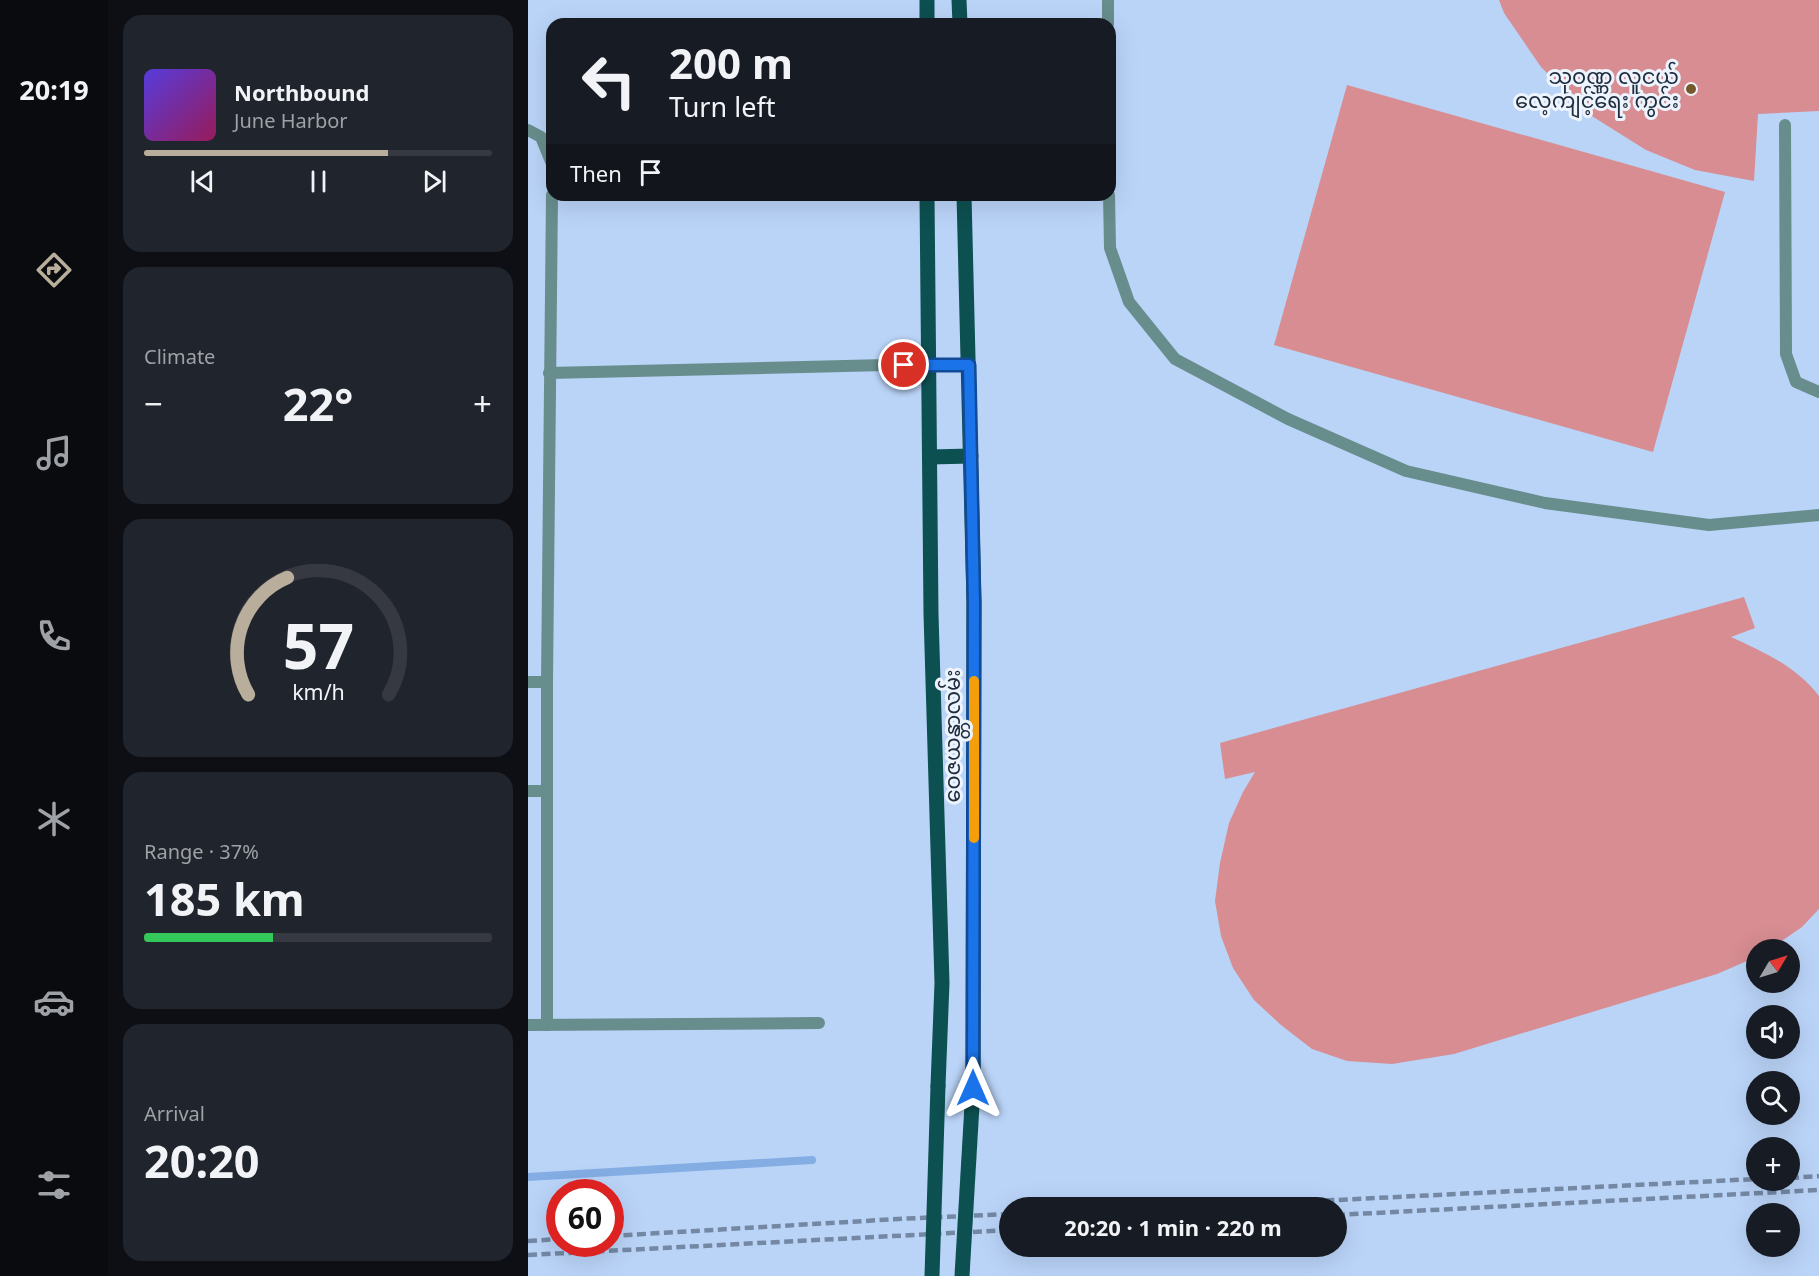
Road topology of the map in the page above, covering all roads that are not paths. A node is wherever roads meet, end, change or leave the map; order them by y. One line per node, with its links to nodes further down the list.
1 (927, 0): 4 (main road)
2 (959, 0): 5 (main road)
3 (1108, 0): 6 (street)
4 (927, 18)
5 (960, 18)
6 (1108, 18)
7 (1785, 125): 17 (street)
8 (528, 130): 9 (street)
9 (546, 149)
10 (552, 201): 16 (street)
11 (927, 201): 14 (main road, ဝေဇယန္တာလမ်း)
12 (964, 201): 15 (main road, ဝေဇယန္တာလမ်း)
13 (1109, 201): 20 (street)
14 (927, 364): 15 (street); 16 (street); 19 (main road, ဝေဇယန္တာလမ်း)
15 (969, 365): 18 (main road, ဝေဇယန္တာလမ်း)
16 (549, 374): 22 (street)
17 (1819, 392)
18 (971, 456): 19 (main road); 29 (main road, ဝေဇယန္တာလမ်း, bridge)
19 (930, 457): 28 (main road, ဝေဇယန္တာလမ်း, bridge)
20 (1819, 515)
21 (528, 682): 22 (street)
22 (547, 682): 24 (street)
23 (528, 791): 24 (street)
24 (547, 791): 26 (street)
25 (819, 1023): 26 (street)
26 (547, 1024): 27 (street)
27 (528, 1025)
28 (932, 1276)
29 (962, 1276)

